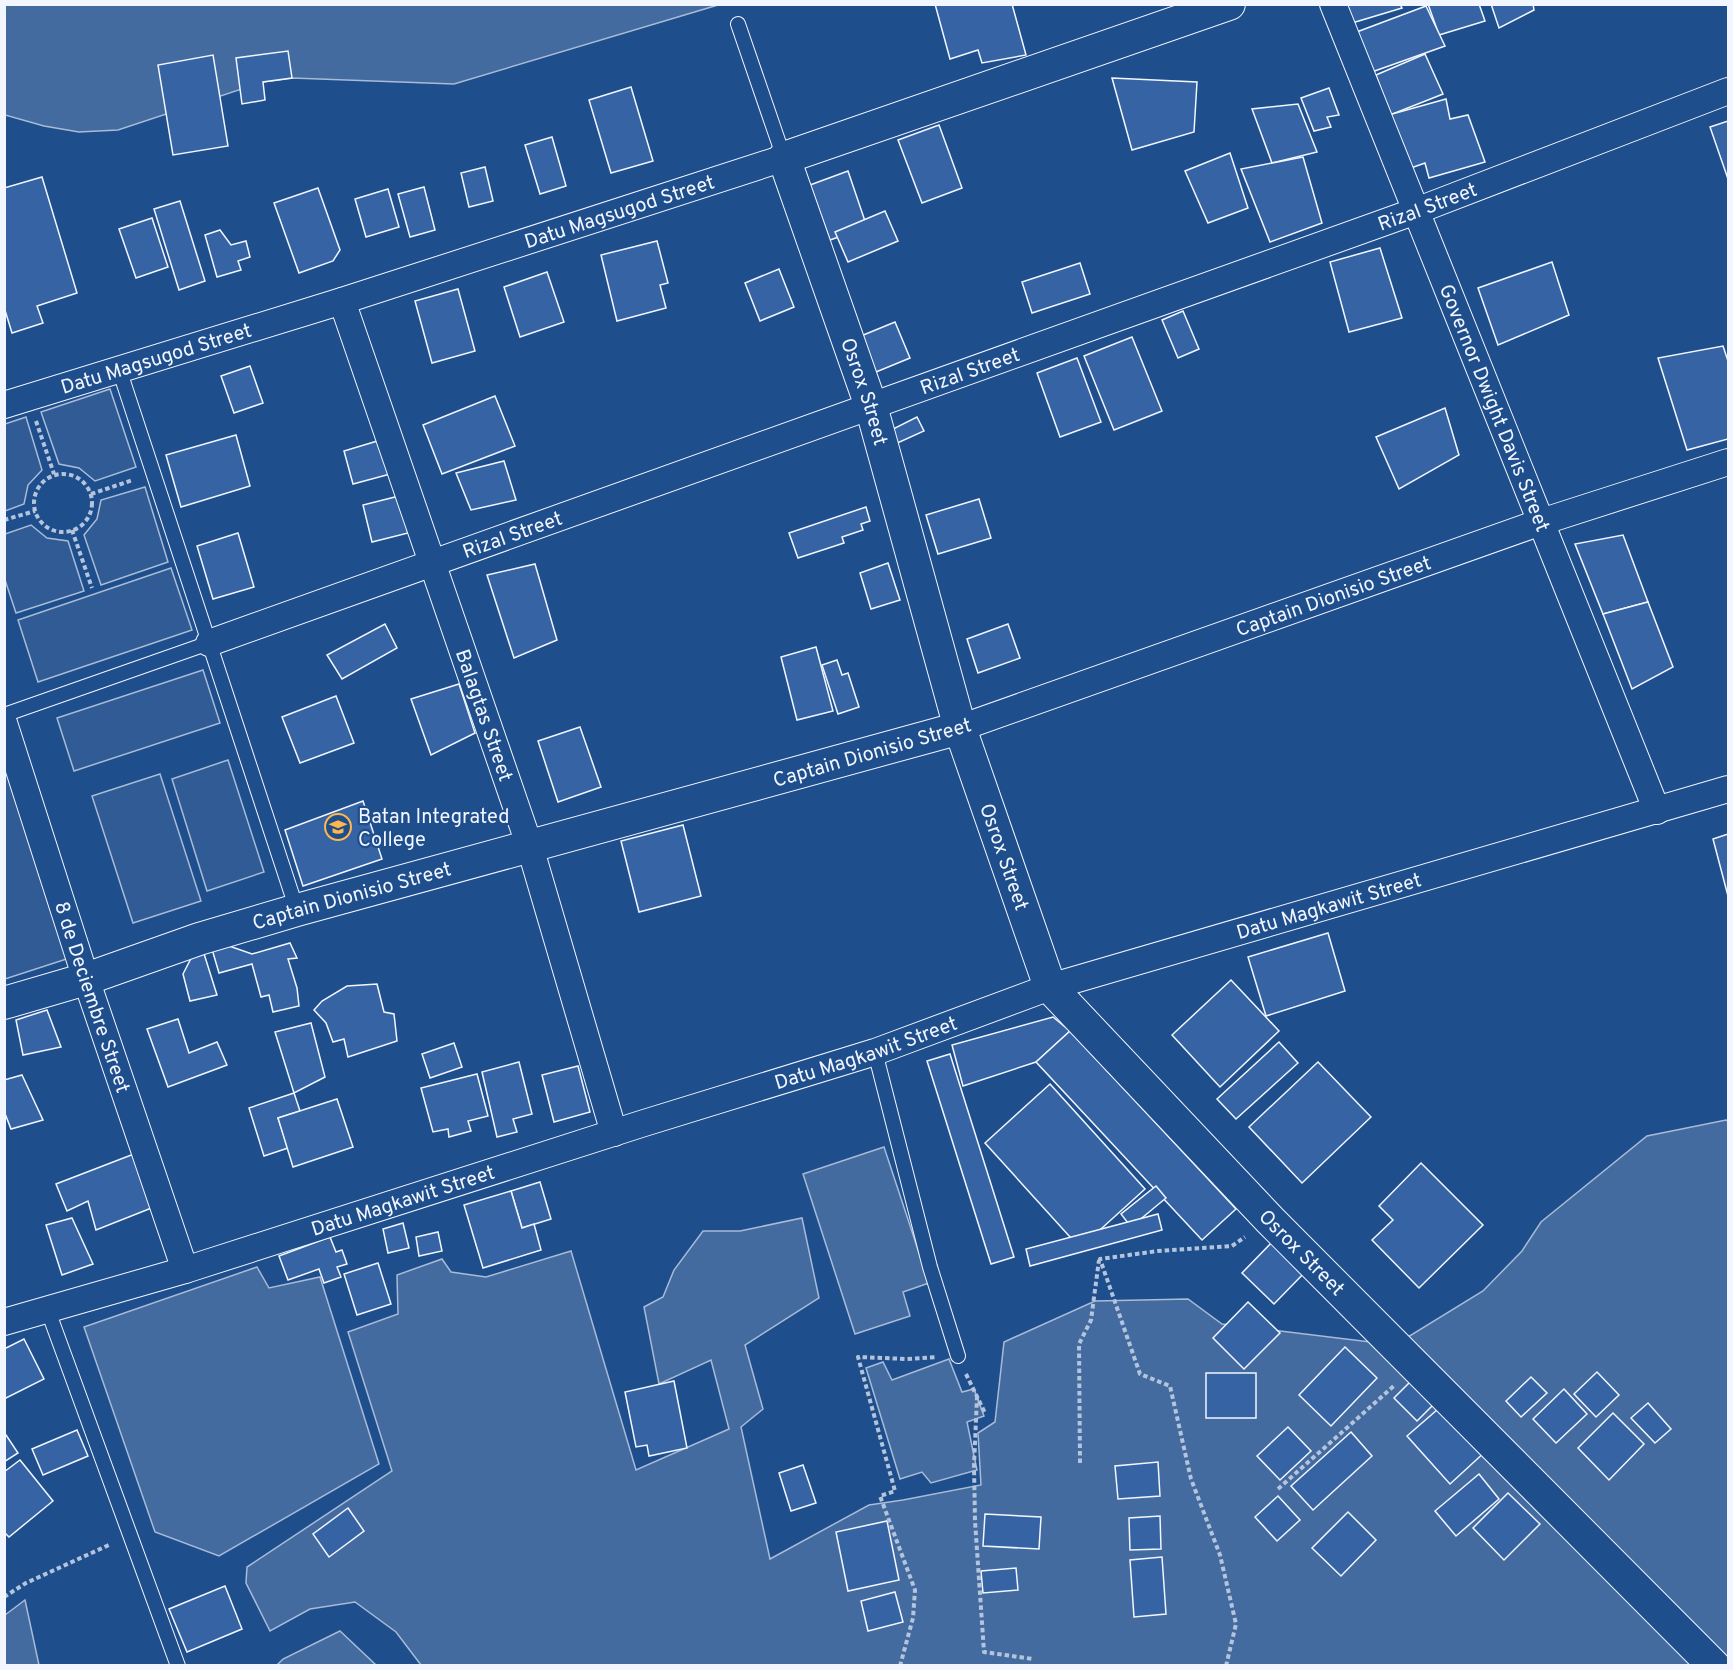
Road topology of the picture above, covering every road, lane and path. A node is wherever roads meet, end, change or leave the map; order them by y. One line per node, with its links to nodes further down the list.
1 (1229, 4): 5 (street, Datu Magsugod Street)
2 (1333, 4): 6 (street, Governor Dwight Davis Street)
3 (738, 24): 5 (lane, Osrox Street)
4 (1728, 91): 6 (street, Rizal Street)
5 (784, 158): 7 (street, Datu Magsugod Street); 10 (street, Osrox Street)
6 (1416, 211): 10 (street, Rizal Street); 17 (street, Governor Dwight Davis Street)
7 (342, 301): 8 (street, Datu Magsugod Street); 19 (street, Balagtas Street)
8 (119, 369): 9 (street, Datu Magsugod Street); 13 (lane)
9 (16, 401): 12 (path)
10 (871, 406): 19 (street, Rizal Street); 24 (street, Osrox Street)
11 (1728, 462): 17 (street, Captain Dionisio Street)
12 (54, 474): 14 (path); 15 (path)
13 (154, 474): 14 (path); 21 (lane)
14 (91, 494): 18 (path)
15 (35, 511): 16 (path); 18 (path)
16 (4, 520)
17 (1541, 522): 24 (street, Captain Dionisio Street); 26 (street, Governor Dwight Davis Street)
18 (72, 530): 20 (path)
19 (434, 564): 21 (street, Rizal Street); 27 (street, Balagtas Street)
20 (92, 588)
21 (209, 643): 22 (lane); 28 (lane)
22 (4, 715)
23 (4, 723): 29 (street, 8 de Deciembre Street)
24 (960, 728): 27 (street, Captain Dionisio Street); 30 (street, Osrox Street)
25 (1728, 789): 26 (street, Datu Magkawit Street)
26 (1657, 811): 30 (street, Datu Magkawit Street)
27 (530, 847): 28 (street, Captain Dionisio Street); 33 (street, Balagtas Street)
28 (297, 910): 29 (street, Captain Dionisio Street)
29 (86, 979): 31 (street, Captain Dionisio Street); 36 (street, 8 de Deciembre Street)
30 (1050, 987): 32 (street, Datu Magkawit Street); 34 (street, Osrox Street)
31 (4, 1003)
32 (875, 1052): 33 (street, Datu Magkawit Street); 39 (lane)
33 (614, 1133): 36 (street, Datu Magkawit Street)
34 (1270, 1220): 35 (path); 40 (street, Osrox Street)
35 (1100, 1259): 41 (path); 49 (path)
36 (185, 1270): 37 (street, Datu Magkawit Street)
37 (47, 1308): 38 (street, Datu Magkawit Street); 43 (lane)
38 (4, 1322)
39 (958, 1356): 45 (path); 48 (path)
40 (1416, 1366): 42 (path); 46 (street, Osrox Street)
41 (1080, 1462)
42 (1278, 1489)
43 (130, 1535): 44 (path); 47 (lane)
44 (4, 1597)
45 (1033, 1659)
46 (1710, 1661)
47 (178, 1665)
48 (900, 1665)
49 (1226, 1665)

